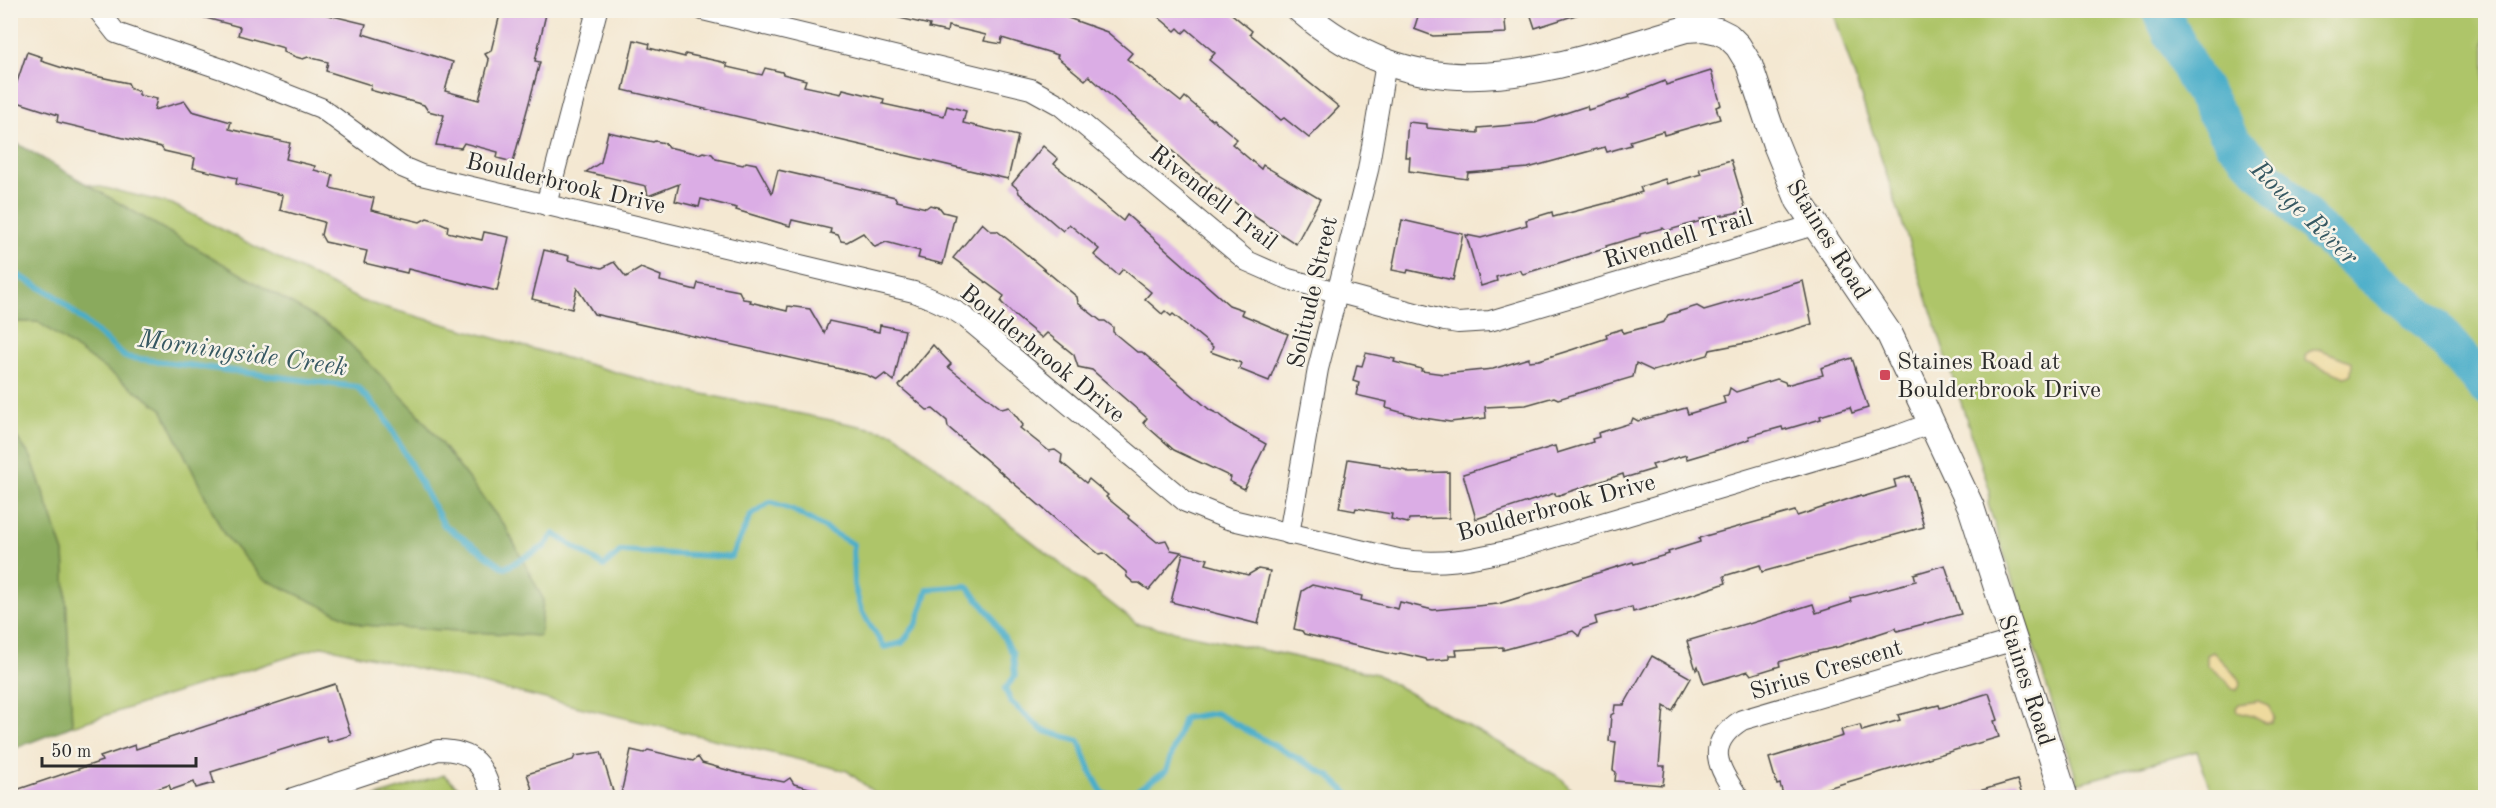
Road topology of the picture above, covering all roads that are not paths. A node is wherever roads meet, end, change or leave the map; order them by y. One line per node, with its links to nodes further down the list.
1 (98, 10): 6 (street, Boulderbrook Drive)
2 (597, 10): 6 (street)
3 (703, 10): 8 (street, Rivendell Trail)
4 (1300, 10): 5 (street, Staines Road)
5 (1386, 63): 7 (street, Staines Road); 8 (street, Solitude Street)
6 (546, 205): 10 (street, Boulderbrook Drive)
7 (1814, 225): 8 (street, Rivendell Trail); 9 (street, Staines Road)
8 (1338, 292): 10 (street, Solitude Street)
9 (1932, 423): 10 (street, Boulderbrook Drive); 11 (street, Staines Road)
10 (1289, 534)
11 (2015, 640): 14 (street, Sirius Crescent); 15 (street, Staines Road)
12 (293, 798): 13 (street)
13 (493, 798)
14 (1739, 798)
15 (2066, 798)

